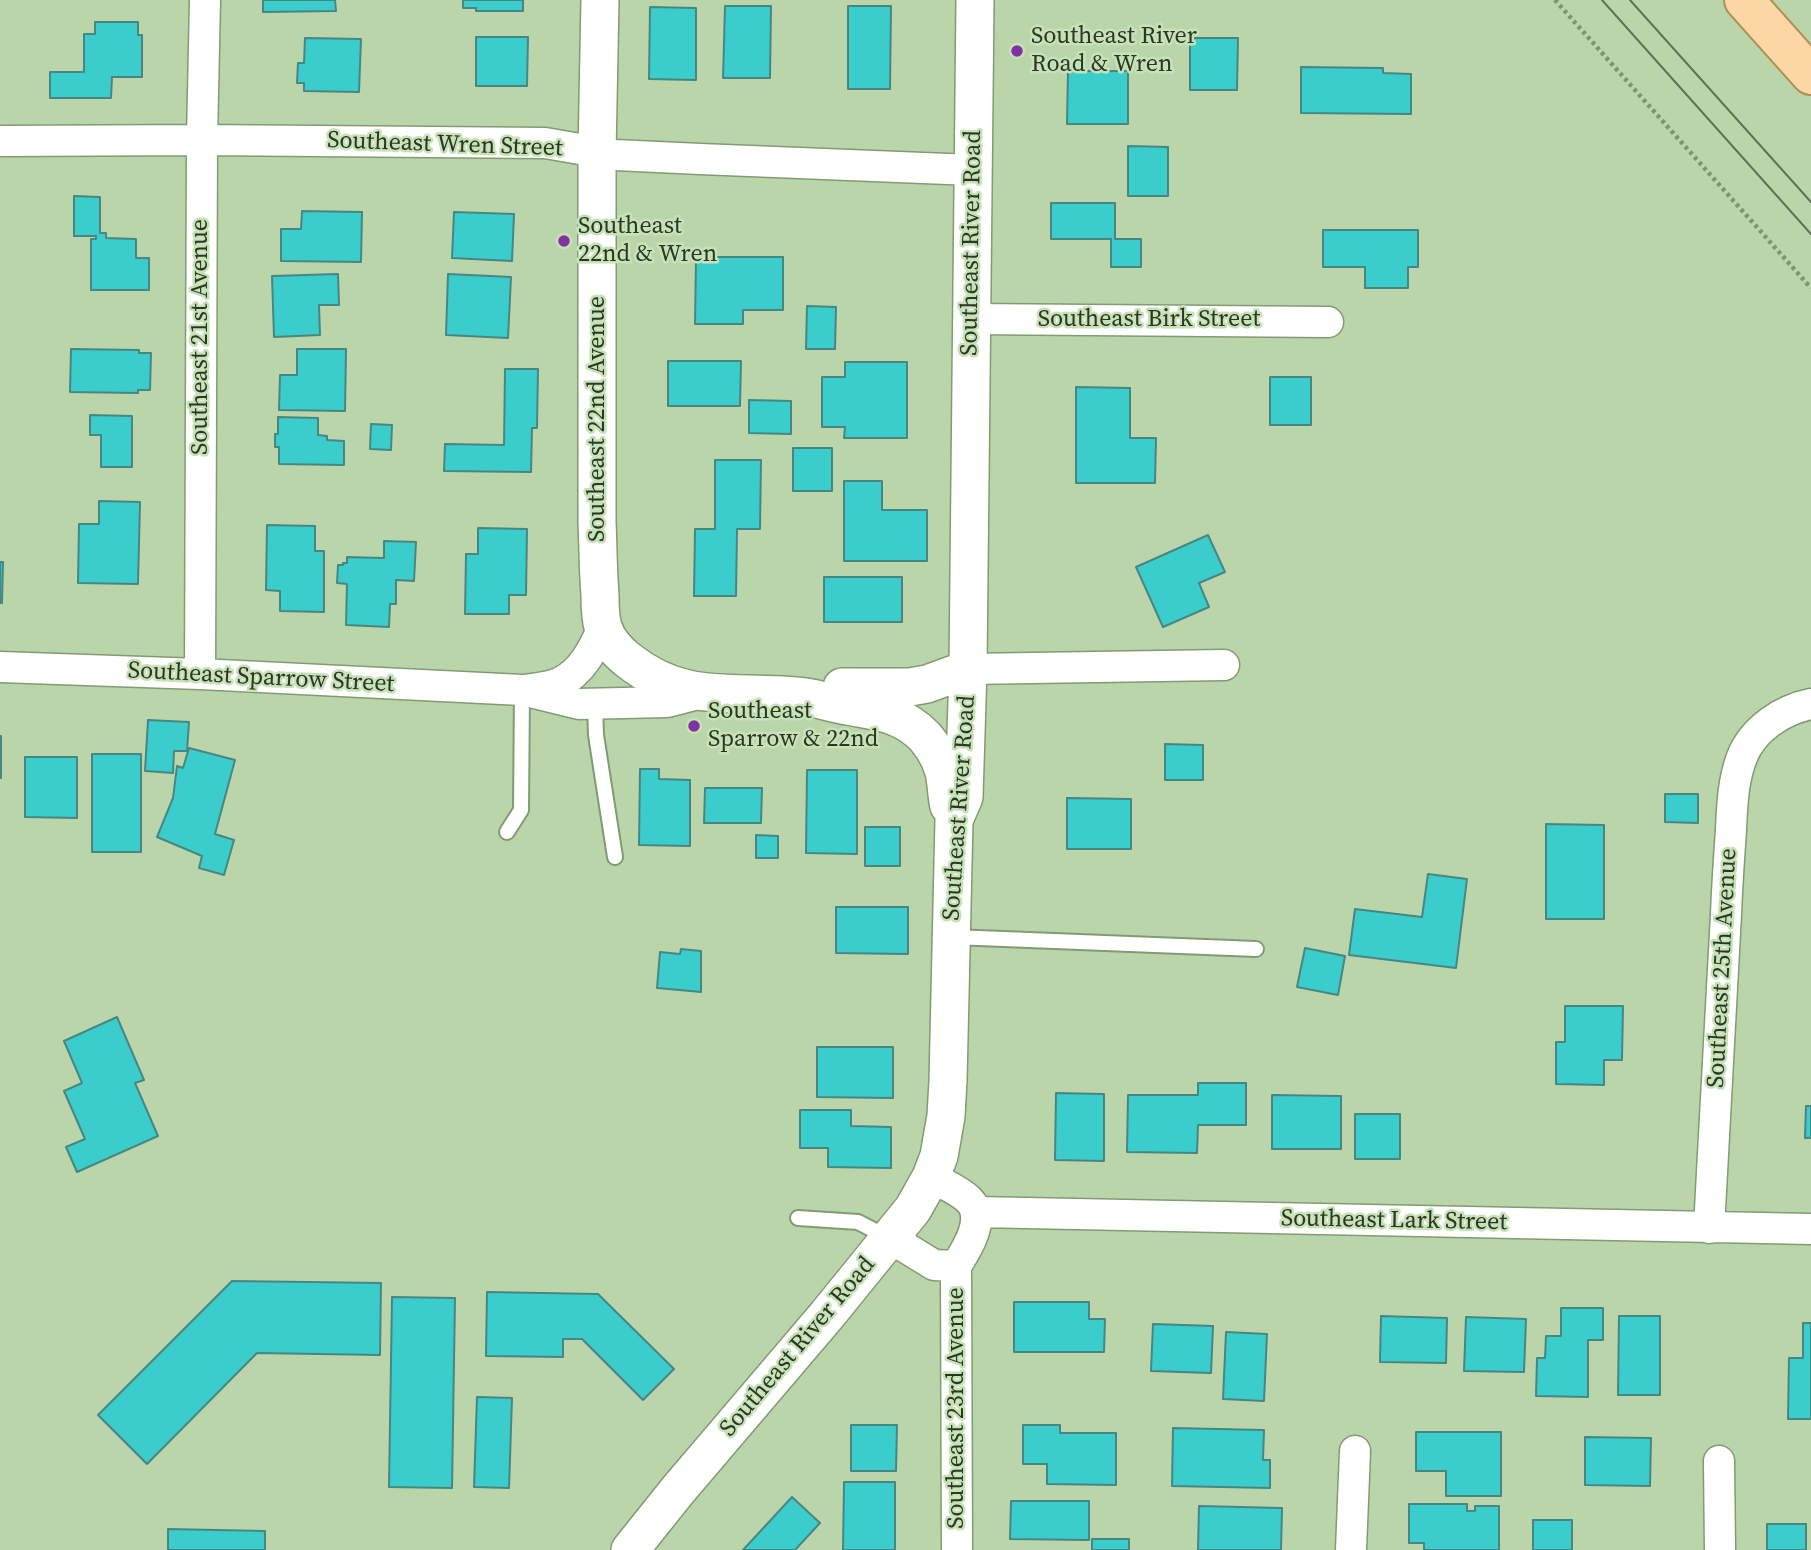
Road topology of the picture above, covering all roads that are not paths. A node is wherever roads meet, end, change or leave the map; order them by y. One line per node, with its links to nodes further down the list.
1 (205, 0): 7 (street, Southeast 21st Avenue)
2 (600, 0): 8 (street, Southeast 22nd Avenue)
3 (975, 0): 9 (street, Southeast River Road)
4 (1744, 0): 5 (main road)
5 (1811, 75)
6 (0, 141): 7 (street, Southeast Wren Street)
7 (202, 141): 8 (street, Southeast Wren Street); 16 (street, Southeast 21st Avenue)
8 (597, 153): 9 (street, Southeast Wren Street); 12 (street, Southeast 22nd Avenue)
9 (973, 170): 10 (street, Southeast River Road)
10 (971, 319): 11 (street, Southeast Birk Street); 15 (street, Southeast River Road)
11 (1328, 322)
12 (603, 627): 17 (street, Southeast Sparrow Street); 18 (street, Southeast Sparrow Street)
13 (1224, 666): 15 (street)
14 (0, 667): 16 (street, Southeast Sparrow Street)
15 (968, 669): 19 (street); 22 (street, Southeast River Road)
16 (200, 674): 17 (street, Southeast Sparrow Street)
17 (523, 690): 20 (street, Southeast Sparrow Street); 23 (lane)
18 (702, 693): 19 (street, Southeast Sparrow Street); 20 (street, Southeast Sparrow Street)
19 (807, 697): 22 (street, Southeast Sparrow Street)
20 (595, 704): 24 (lane)
21 (1811, 704): 30 (street, Southeast 25th Avenue)
22 (954, 820): 25 (street, Southeast River Road)
23 (507, 832)
24 (615, 858)
25 (951, 937): 26 (lane); 27 (street, Southeast River Road)
26 (1256, 949)
27 (931, 1177): 28 (street); 32 (street, Southeast River Road)
28 (977, 1212): 30 (street, Southeast Lark Street); 33 (street)
29 (798, 1218): 32 (lane)
30 (1709, 1228): 31 (street, Southeast Lark Street)
31 (1811, 1229)
32 (890, 1238): 33 (street); 36 (street, Southeast River Road)
33 (956, 1266): 37 (street, Southeast 23rd Avenue)
34 (1355, 1451): 38 (street)
35 (1718, 1461): 39 (street)
36 (630, 1550)
37 (957, 1550)
38 (1351, 1550)
39 (1720, 1550)

